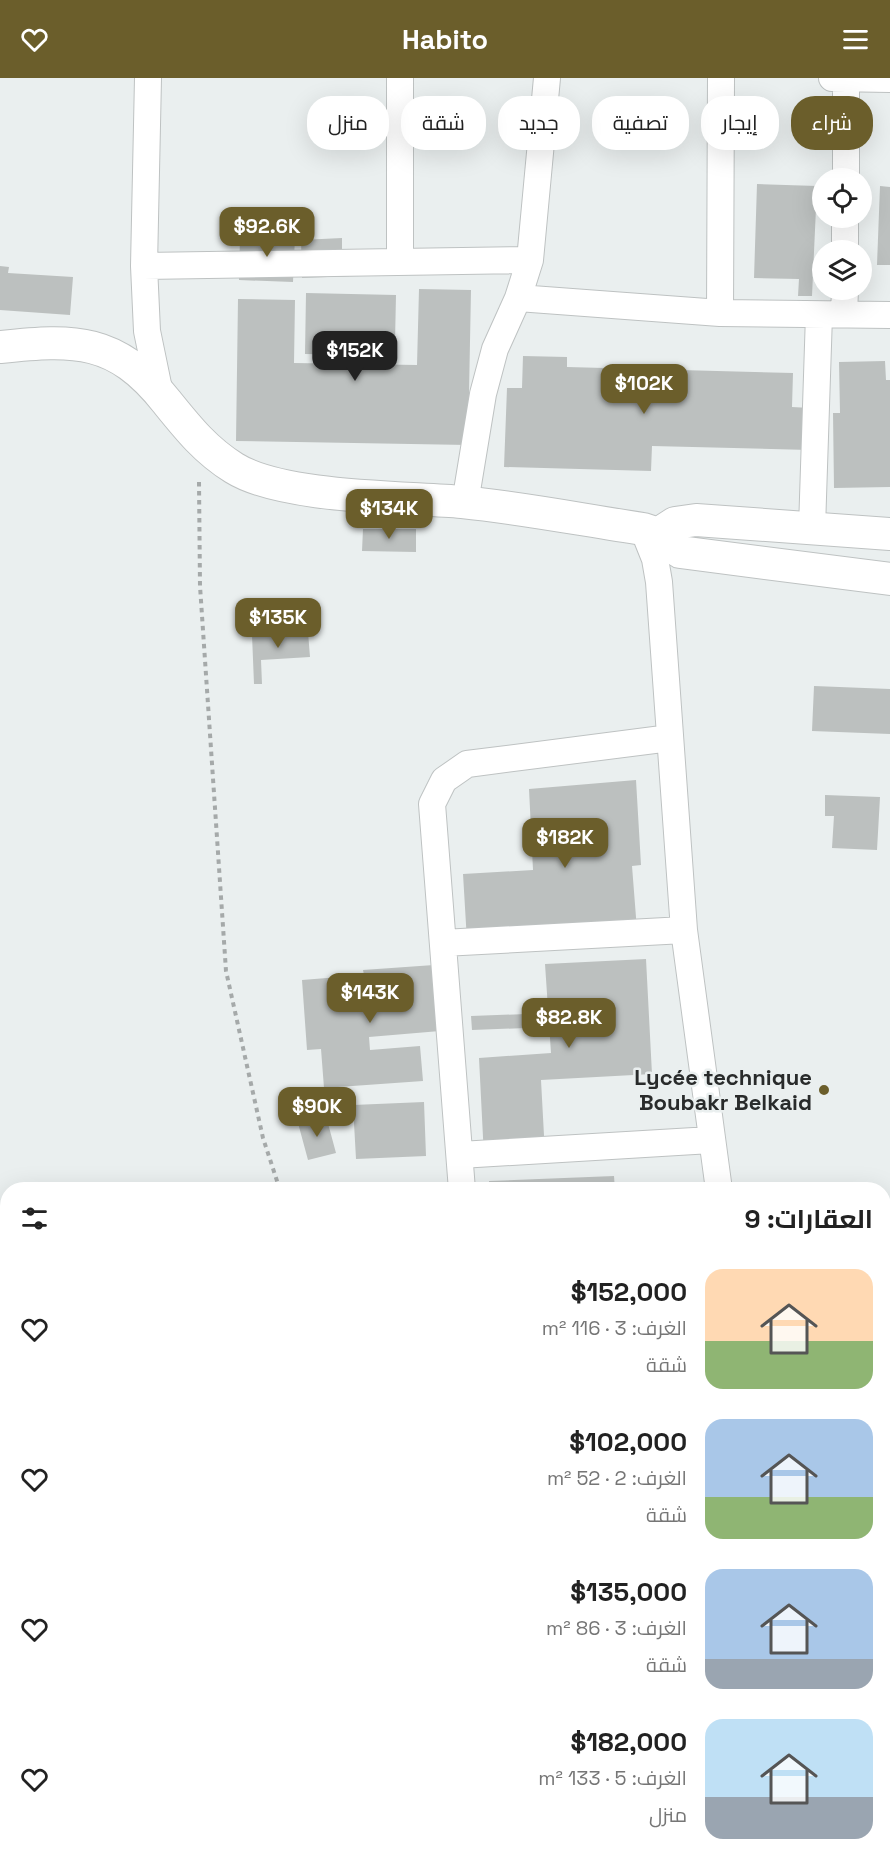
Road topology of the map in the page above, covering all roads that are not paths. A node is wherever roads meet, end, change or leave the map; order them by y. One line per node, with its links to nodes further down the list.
1 (148, 78): 11 (street)
2 (400, 78): 10 (street)
3 (547, 78): 9 (street)
4 (721, 78): 14 (street)
5 (832, 78): 6 (street)
6 (846, 78): 7 (street); 8 (street)
7 (890, 79)
8 (846, 168)
9 (530, 260): 10 (street); 12 (street)
10 (400, 261): 11 (street)
11 (144, 266): 18 (street)
12 (518, 298): 14 (street); 19 (street)
13 (844, 302): 15 (street); 16 (street)
14 (720, 312): 15 (street)
15 (819, 315): 20 (street)
16 (890, 315)
17 (0, 347): 18 (street)
18 (160, 394): 19 (street)
19 (465, 503): 21 (street)
20 (812, 528): 21 (street); 22 (street)
21 (650, 531): 23 (street); 24 (street)
22 (890, 534)
23 (890, 579)
24 (670, 738): 25 (street); 26 (street)
25 (684, 930): 26 (street); 27 (street)
26 (443, 943): 28 (street)
27 (711, 1140): 28 (street); 30 (street)
28 (460, 1155): 29 (street)
29 (462, 1182)
30 (718, 1182)

